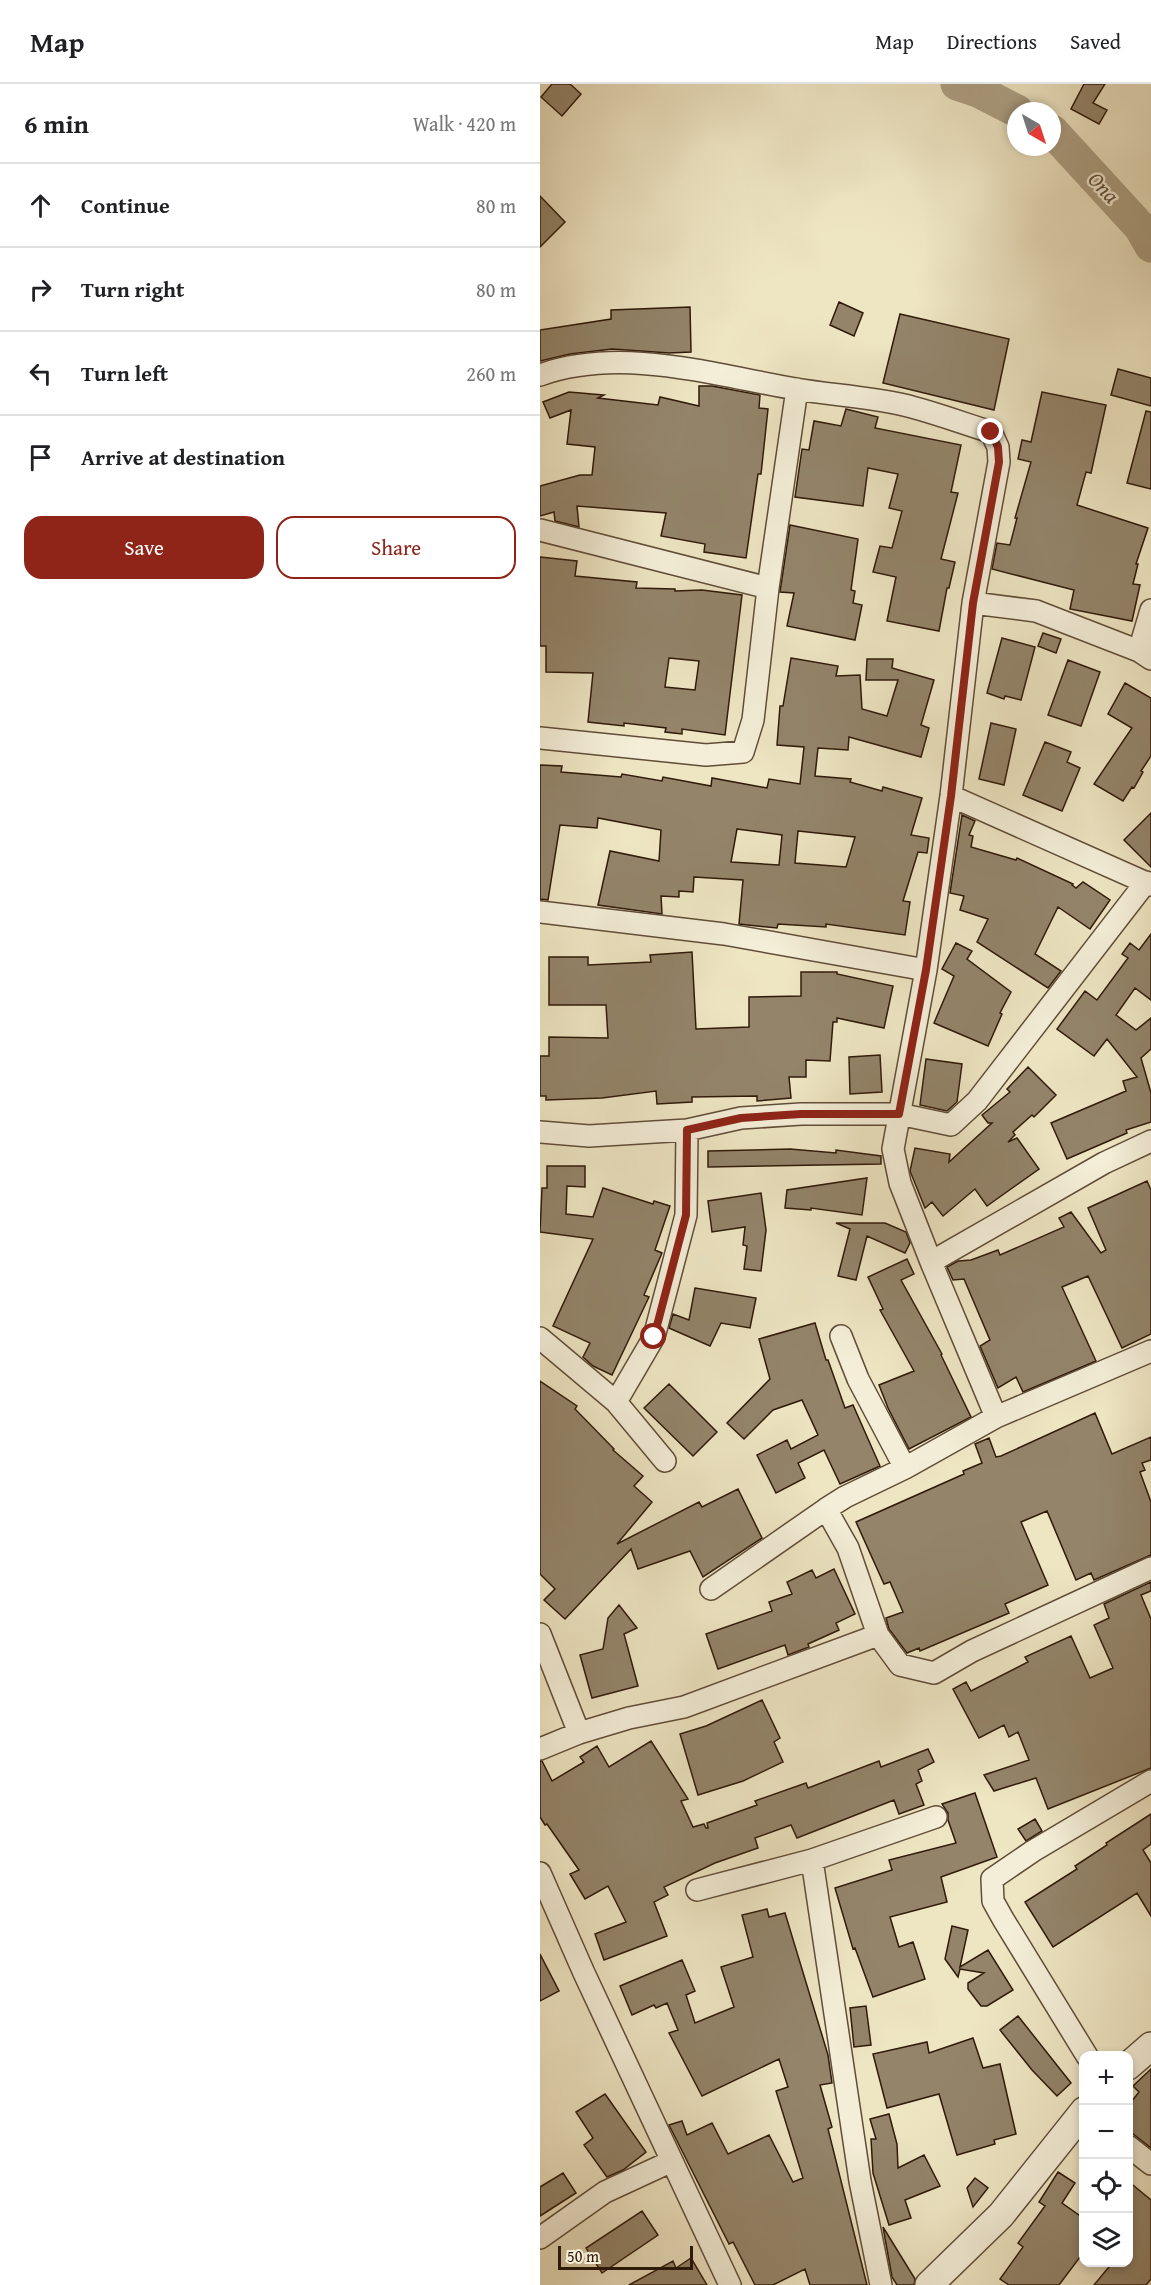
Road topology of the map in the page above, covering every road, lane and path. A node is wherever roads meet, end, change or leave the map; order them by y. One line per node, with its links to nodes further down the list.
1 (540, 375): 2 (street)
2 (796, 389): 4 (street); 5 (street)
3 (540, 530): 4 (street)
4 (768, 588): 8 (street)
5 (973, 603): 7 (street); 9 (street)
6 (1151, 610): 7 (street)
7 (1145, 655)
8 (540, 738)
9 (951, 796): 10 (street); 12 (street)
10 (1149, 883): 13 (street)
11 (540, 912): 12 (street)
12 (926, 970): 13 (street)
13 (899, 1114): 14 (street); 17 (street)
14 (687, 1130): 15 (street); 21 (street)
15 (540, 1132)
16 (1151, 1141): 17 (street)
17 (930, 1263): 22 (street)
18 (841, 1336): 24 (street)
19 (540, 1338): 21 (street)
20 (1151, 1351): 22 (street)
21 (616, 1402): 23 (street)
22 (996, 1417): 24 (street)
23 (665, 1461)
24 (905, 1468): 25 (street)
25 (826, 1509): 27 (street); 29 (street)
26 (1151, 1568): 29 (street)
27 (711, 1588)
28 (540, 1634): 30 (street)
29 (878, 1635): 30 (street)
30 (579, 1733): 31 (street)
31 (540, 1749)
32 (1151, 1781): 38 (street)
33 (936, 1817): 34 (street)
34 (813, 1860): 36 (street); 46 (street)
35 (540, 1873): 42 (street)
36 (697, 1890)
37 (1151, 2046): 39 (street)
38 (1086, 2051)
39 (1133, 2062)
40 (1079, 2116): 47 (street)
41 (1133, 2149): 43 (street)
42 (672, 2161): 44 (street); 45 (street)
43 (1151, 2163)
44 (540, 2238)
45 (730, 2285)
46 (881, 2285)
47 (928, 2285)

